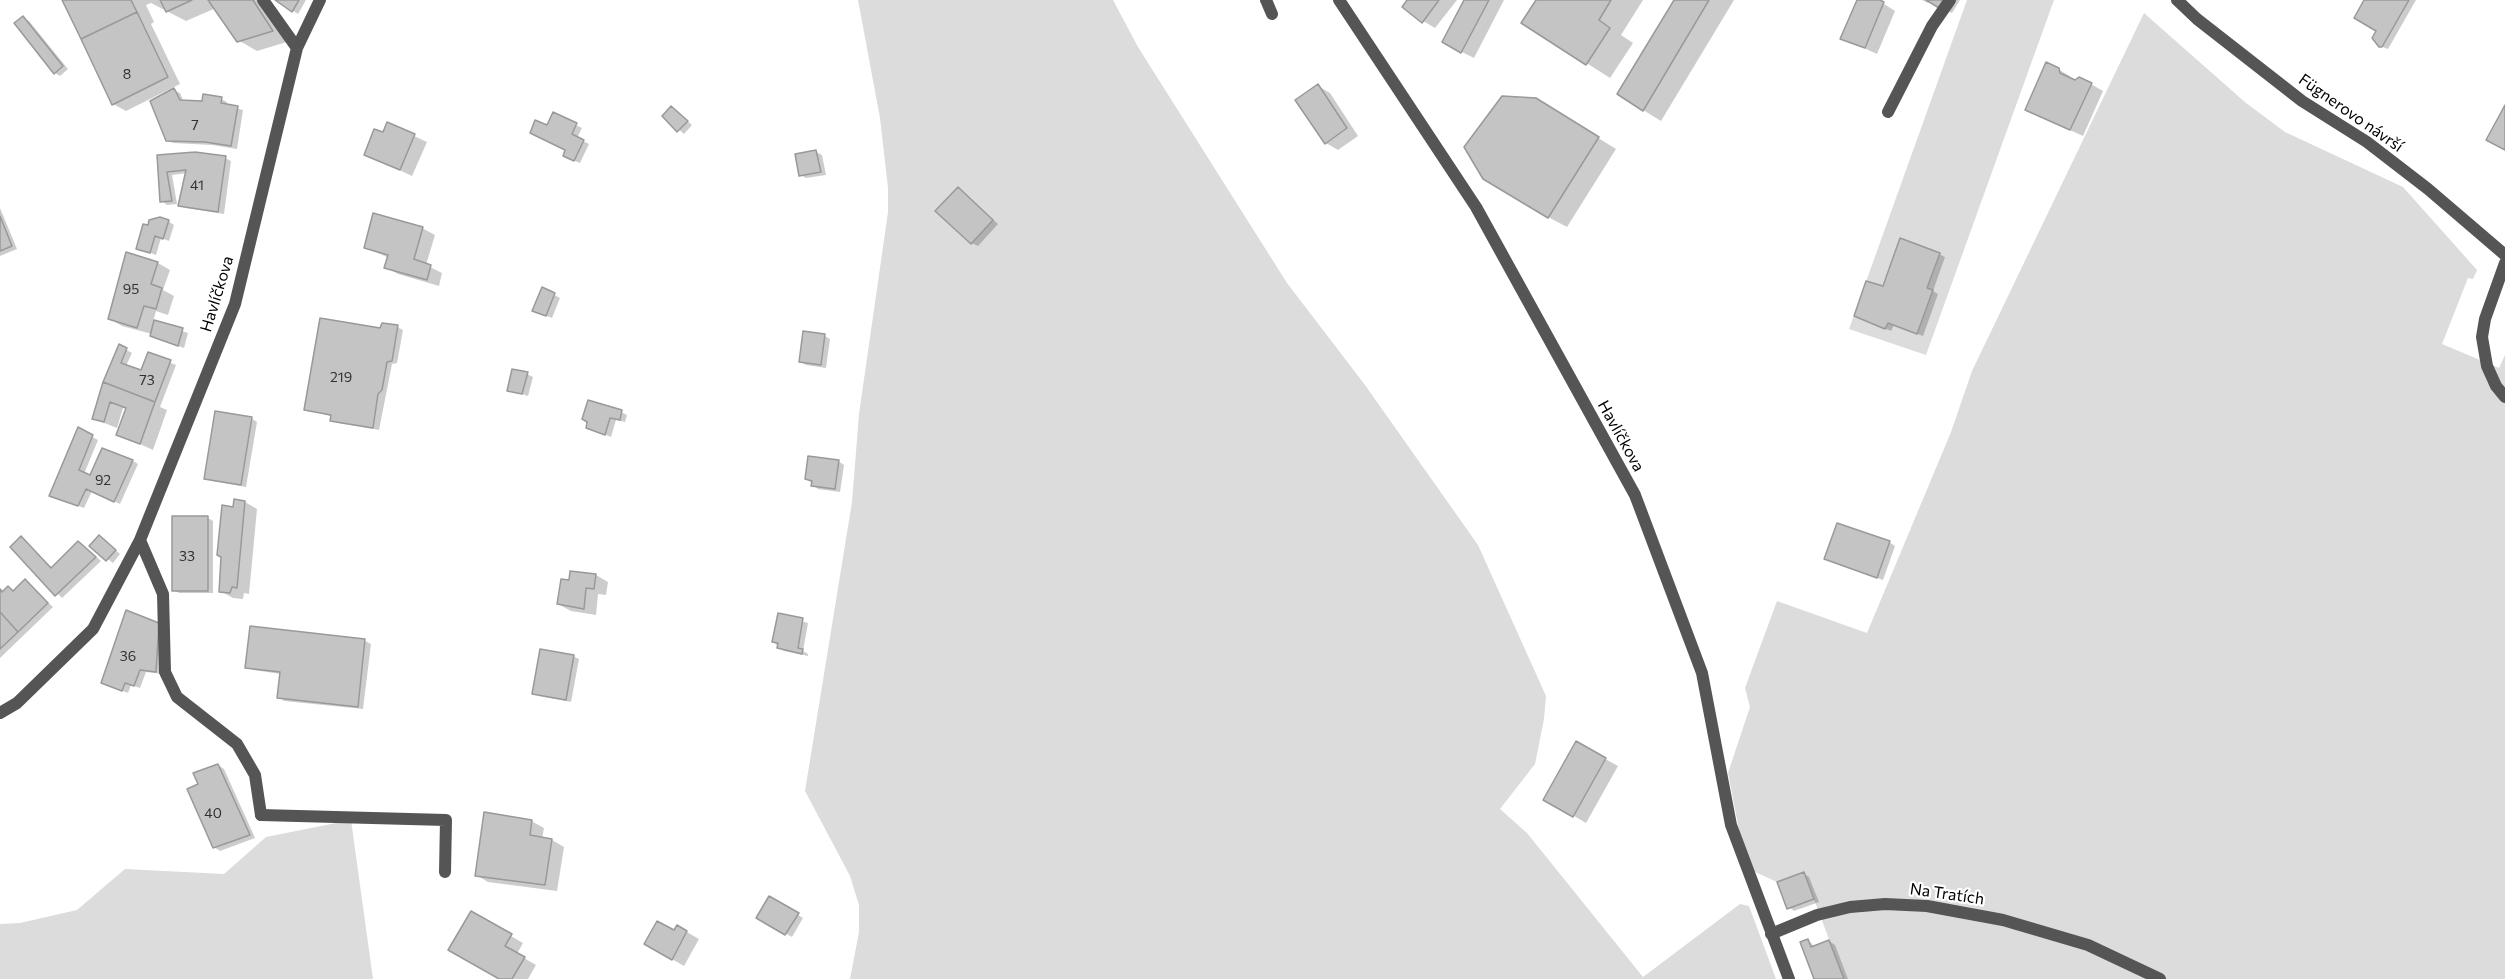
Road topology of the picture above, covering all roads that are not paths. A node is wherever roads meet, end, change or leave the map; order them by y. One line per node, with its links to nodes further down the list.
1 (263, 0): 8 (street)
2 (320, 0): 8 (street, Havlíčkova)
3 (1266, 0): 7 (street)
4 (1339, 0): 16 (street, Havlíčkova)
5 (1950, 0): 9 (street)
6 (2177, 0): 10 (street, Fügnerovo návrší)
7 (1272, 14)
8 (297, 48): 13 (street, Havlíčkova)
9 (1888, 112)
10 (2505, 255)
11 (2505, 263): 12 (street)
12 (2505, 397)
13 (140, 540): 14 (street, Havlíčkova); 15 (street)
14 (0, 713)
15 (445, 872)
16 (1771, 934): 17 (street); 18 (street, Na Tratích)
17 (1789, 979)
18 (2160, 979)

